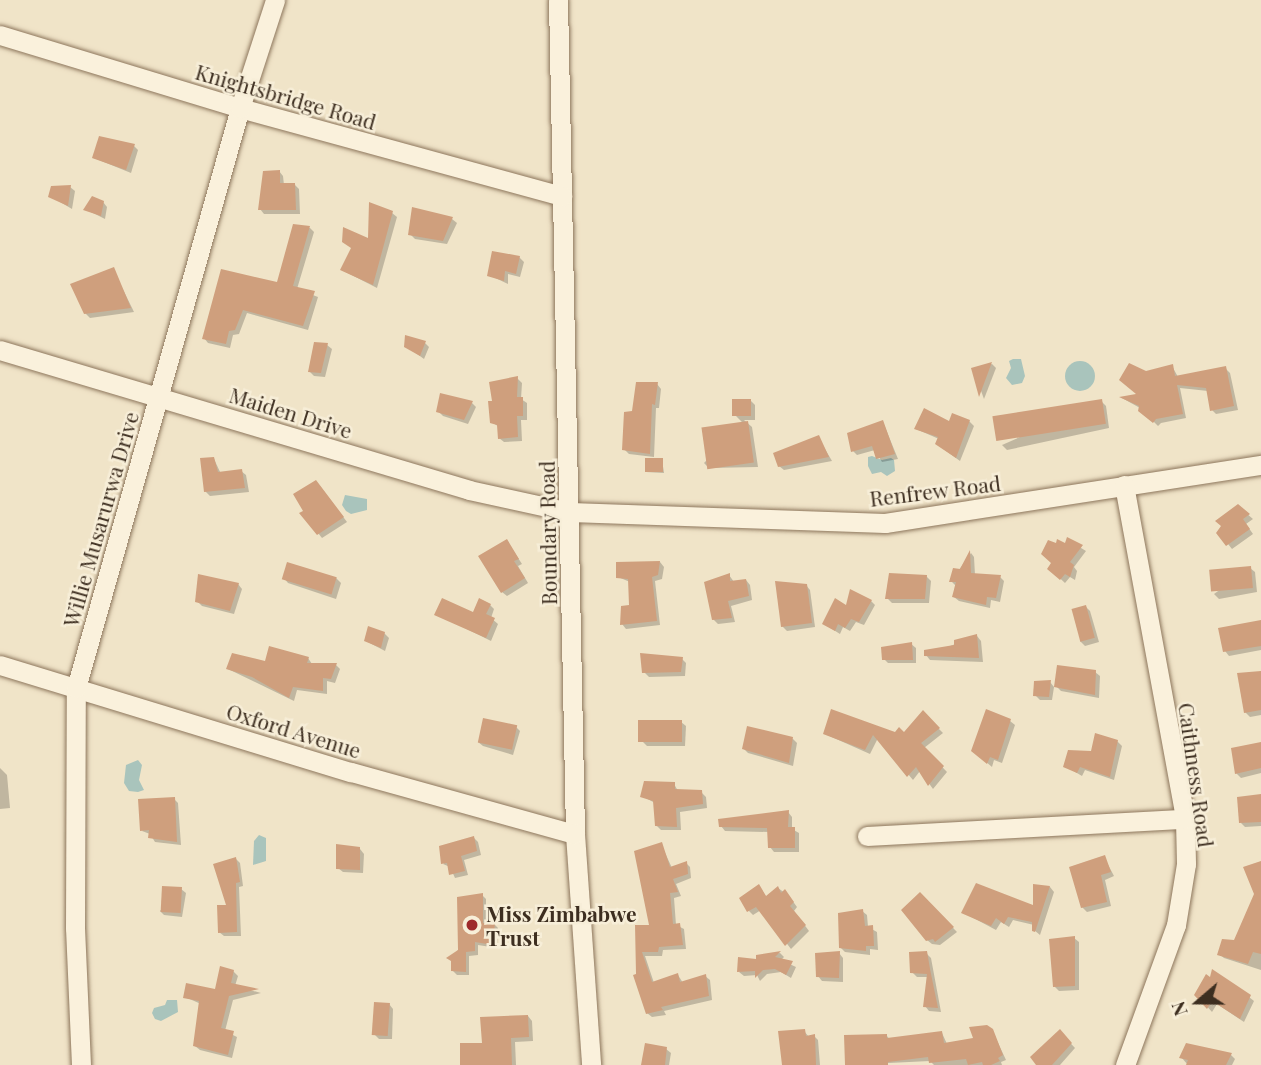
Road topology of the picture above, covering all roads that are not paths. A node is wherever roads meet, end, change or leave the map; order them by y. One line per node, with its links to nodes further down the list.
1 (275, 0): 4 (street, Willie Musarurwa Drive)
2 (558, 0): 5 (street, Boundary Road)
3 (0, 36): 4 (street, Knightsbridge Road)
4 (240, 108): 5 (street, Knightsbridge Road); 7 (street, Willie Musarurwa Drive)
5 (562, 196): 10 (street, Boundary Road)
6 (0, 351): 7 (street, Maiden Drive)
7 (158, 396): 10 (street, Maiden Drive); 12 (street, Willie Musarurwa Drive)
8 (1261, 465): 9 (street, Renfrew Road)
9 (1124, 485): 10 (street, Renfrew Road); 13 (street, Caithness Road)
10 (570, 512): 14 (street, Boundary Road)
11 (0, 666): 12 (street, Oxford Avenue)
12 (76, 688): 14 (street, Oxford Avenue); 16 (street, Willie Musarurwa Drive)
13 (1185, 819): 15 (street); 18 (street, Caithness Road)
14 (575, 834): 17 (street, Boundary Road)
15 (867, 836)
16 (81, 1065)
17 (590, 1065)
18 (1125, 1065)

